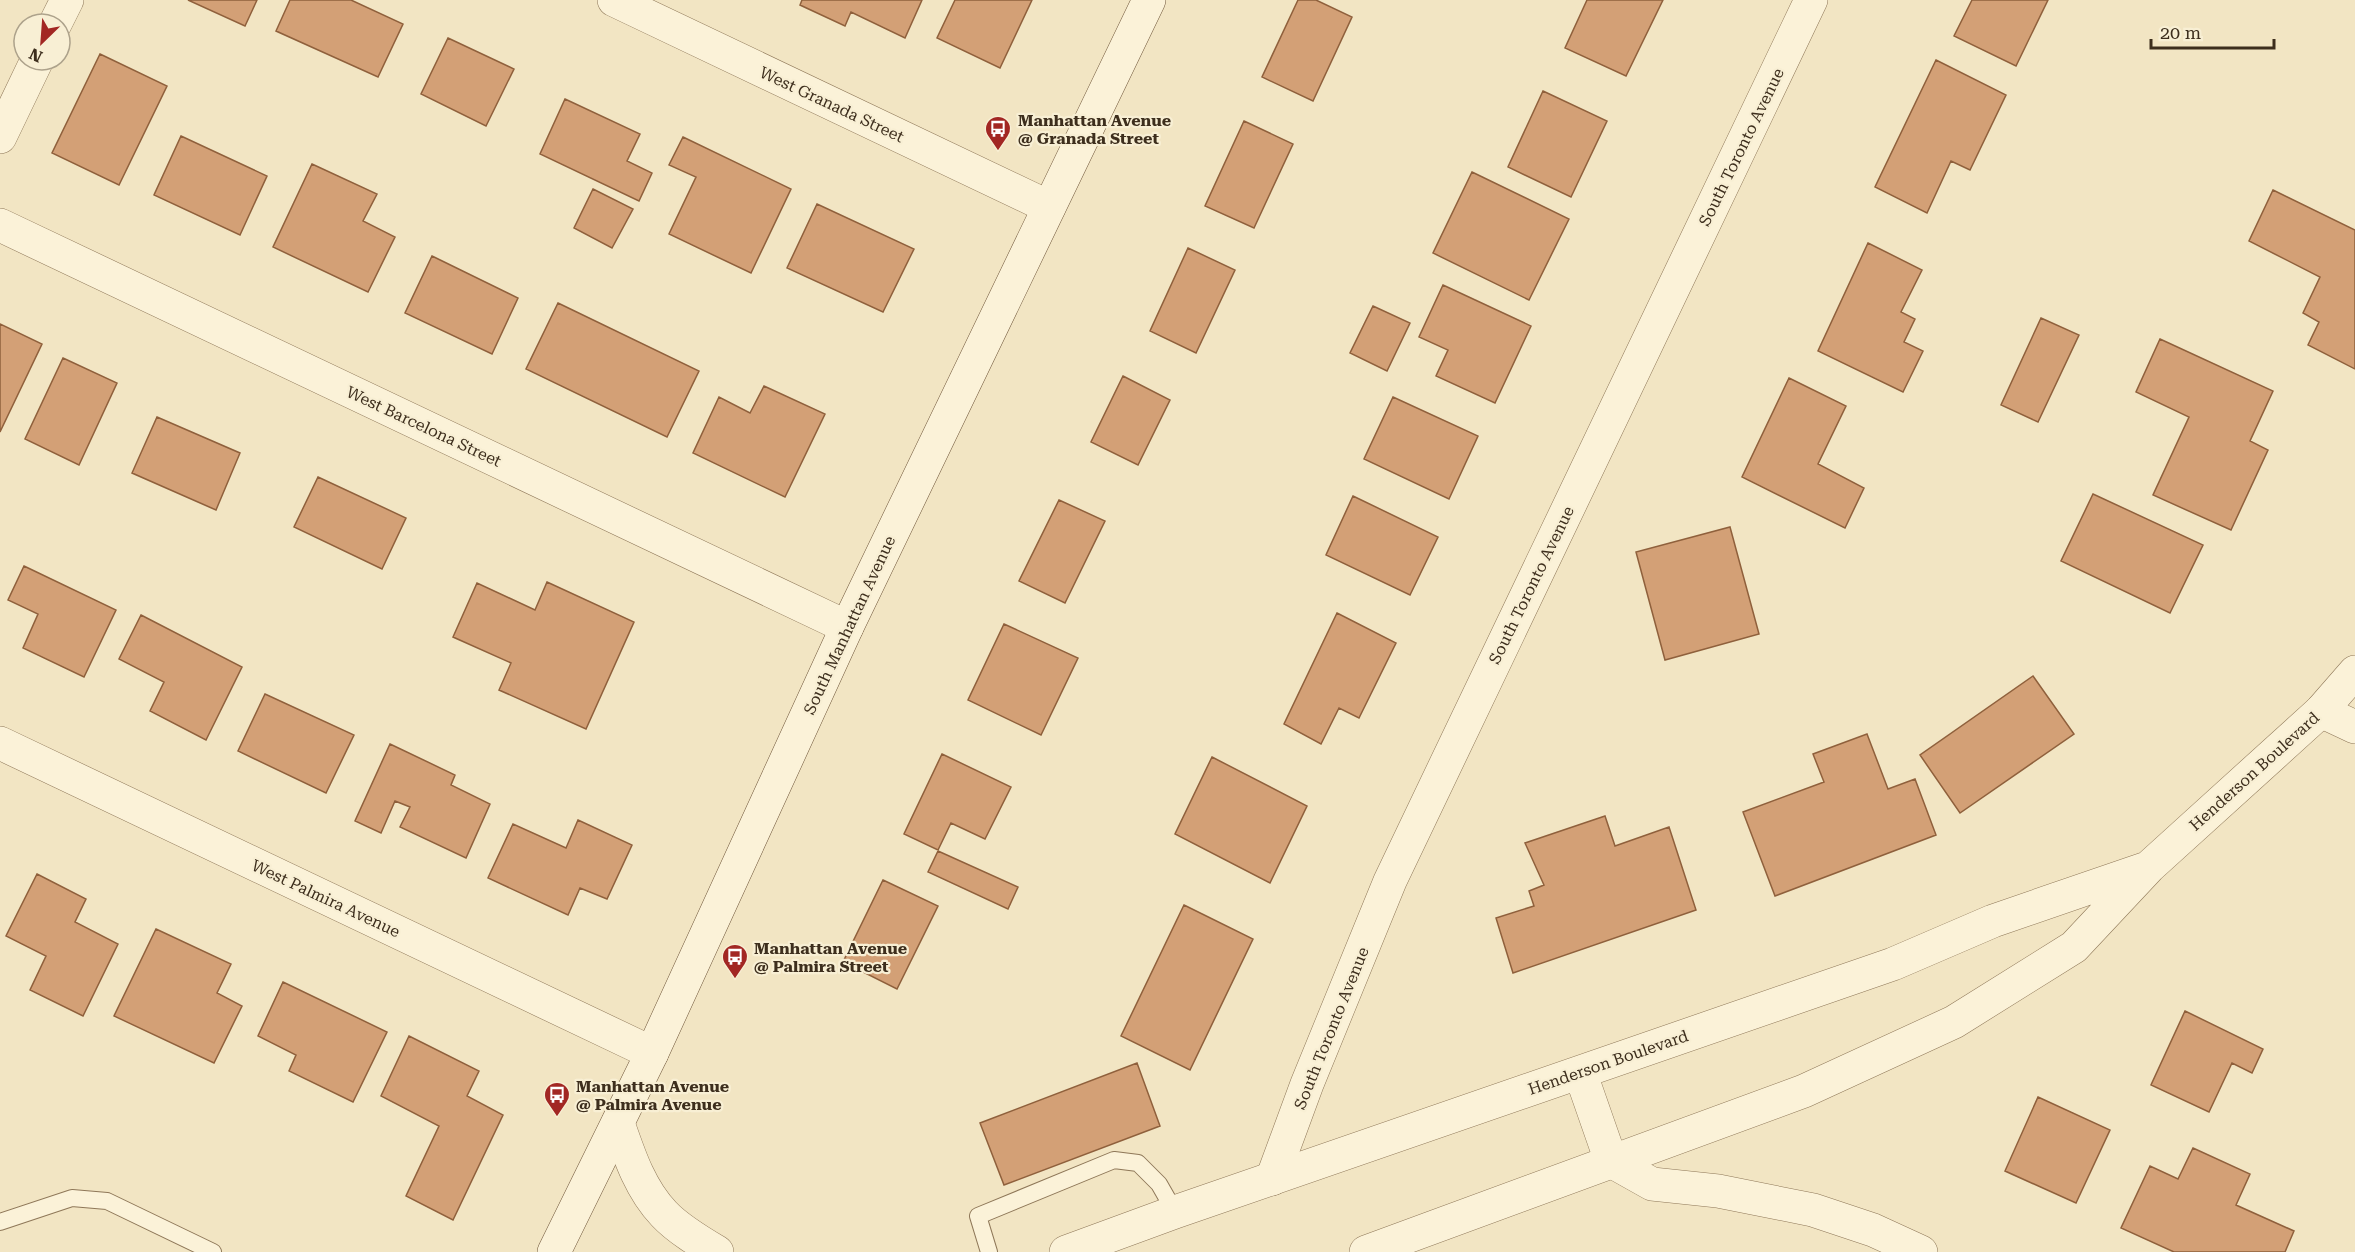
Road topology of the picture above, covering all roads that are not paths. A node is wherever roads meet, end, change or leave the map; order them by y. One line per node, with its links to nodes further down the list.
1 (614, 0): 6 (street, West Granada Street)
2 (1149, 0): 6 (street, South Manhattan Avenue)
3 (1811, 0): 18 (street, South Toronto Avenue)
4 (31, 72): 5 (street)
5 (0, 137)
6 (1049, 207): 8 (street, South Manhattan Avenue)
7 (0, 225): 8 (street, West Barcelona Street)
8 (847, 627): 14 (street, South Manhattan Avenue)
9 (2355, 672): 10 (street, Henderson Boulevard)
10 (2321, 711): 11 (street); 13 (street, Henderson Boulevard)
11 (2355, 727)
12 (0, 743): 14 (street, West Palmira Avenue)
13 (2149, 867): 15 (street, Henderson Boulevard); 17 (street, Henderson Boulevard)
14 (652, 1053): 16 (street, South Manhattan Avenue)
15 (1580, 1072): 17 (street); 18 (street, Henderson Boulevard)
16 (618, 1123): 22 (street, South Manhattan Avenue); 23 (street)
17 (1611, 1161): 26 (street, Henderson Boulevard); 27 (street)
18 (1272, 1179): 19 (street, Henderson Boulevard)
19 (1175, 1212): 24 (lane); 25 (street, Henderson Boulevard)
20 (0, 1222): 21 (lane)
21 (213, 1252)
22 (554, 1252)
23 (717, 1252)
24 (989, 1252)
25 (1066, 1252)
26 (1366, 1252)
27 (1921, 1252)

